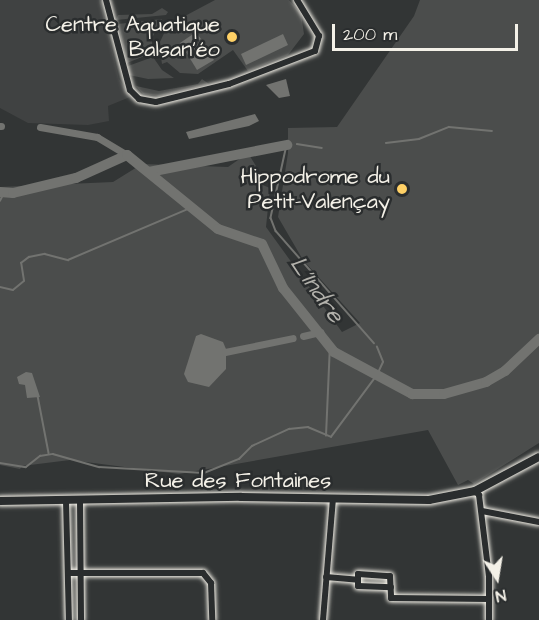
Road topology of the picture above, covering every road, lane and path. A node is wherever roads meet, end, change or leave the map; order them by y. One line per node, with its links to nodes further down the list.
1 (106, 0): 2 (street)
2 (297, 0)
3 (539, 457): 4 (street, Rue des Fontaines)
4 (475, 491): 5 (street, Rue des Fontaines); 9 (street)
5 (333, 498): 8 (street, Rue des Fontaines); 13 (street)
6 (0, 501): 7 (street, Rue des Fontaines)
7 (66, 501): 8 (street, Rue des Fontaines); 11 (street)
8 (80, 501): 12 (street)
9 (482, 511): 10 (street); 16 (street)
10 (539, 522)
11 (68, 573): 12 (street); 17 (street)
12 (80, 573): 18 (street); 19 (street)
13 (326, 578): 14 (street); 20 (street)
14 (358, 580): 15 (street); 15 (street)
15 (391, 587): 16 (street)
16 (489, 598): 21 (street)
17 (69, 620)
18 (81, 620)
19 (212, 620)
20 (323, 620)
21 (489, 620)

